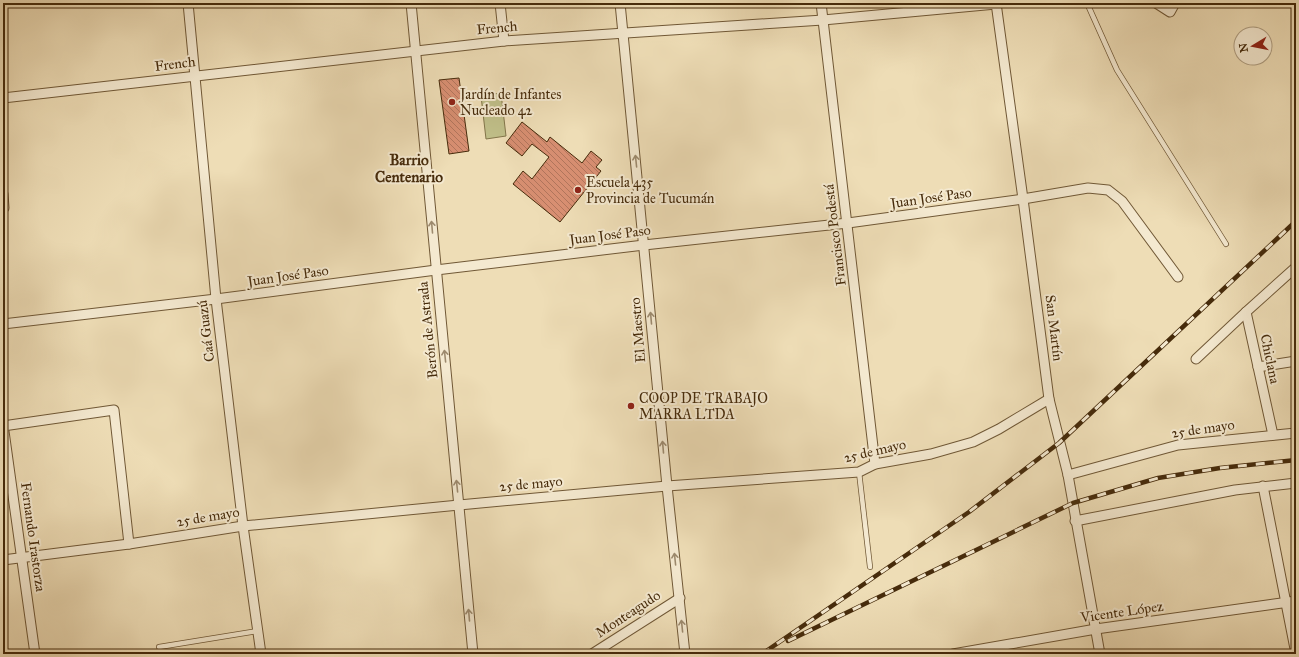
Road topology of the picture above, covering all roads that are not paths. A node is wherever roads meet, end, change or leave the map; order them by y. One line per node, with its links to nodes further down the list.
1 (188, 3): 14 (street, Caá Guazú)
2 (411, 3): 13 (street, Berón de Astrada)
3 (500, 3): 12 (street)
4 (620, 3): 11 (street, El Maestro)
5 (821, 3): 10 (street, Francisco Podestá)
6 (1087, 3): 20 (lane)
7 (1156, 3): 8 (street)
8 (1175, 3)
9 (996, 4): 10 (street, French); 17 (street, San Martín)
10 (823, 20): 11 (street, French); 19 (street, Francisco Podestá)
11 (624, 34): 12 (street, French); 21 (street, El Maestro, one-way to 11)
12 (504, 41): 13 (street, French)
13 (416, 50): 14 (street, French); 23 (street, Berón de Astrada, one-way to 13)
14 (195, 76): 15 (street, French); 25 (street, Caá Guazú)
15 (3, 98)
16 (3, 194): 18 (street)
17 (1023, 199): 19 (street, Juan José Paso); 24 (street, Juan José Paso); 31 (street, San Martín)
18 (4, 208)
19 (848, 223): 21 (street, Juan José Paso); 35 (street, Francisco Podestá)
20 (1226, 244)
21 (644, 245): 23 (street, Juan José Paso); 39 (street, El Maestro, one-way to 21)
22 (1296, 267): 26 (street)
23 (436, 270): 25 (street, Juan José Paso); 41 (street, Berón de Astrada, one-way to 23)
24 (1178, 277)
25 (216, 299): 27 (street, Juan José Paso); 43 (street, Caá Guazú)
26 (1246, 312): 28 (street); 30 (street, Chiclana)
27 (3, 324)
28 (1196, 359)
29 (1296, 361): 30 (street)
30 (1258, 367): 34 (street, Chiclana)
31 (1049, 400): 35 (street, 25 de mayo); 37 (street, San Martín)
32 (3, 425): 44 (street); 45 (street, Fernando Irastorza)
33 (1296, 433): 34 (street, 25 de mayo)
34 (1272, 435): 37 (street, 25 de mayo)
35 (875, 464): 36 (street, 25 de mayo)
36 (859, 472): 39 (street, 25 de mayo); 47 (lane)
37 (1068, 475): 42 (street, San Martín)
38 (1296, 483): 40 (street)
39 (667, 486): 41 (street, 25 de mayo); 48 (street, El Maestro, one-way to 39)
40 (1263, 486): 42 (street); 50 (street)
41 (459, 505): 43 (street, 25 de mayo); 56 (street, Berón de Astrada, one-way to 41)
42 (1075, 521): 51 (street, San Martín)
43 (243, 526): 44 (street, 25 de mayo); 52 (street, Caá Guazú)
44 (129, 544): 45 (street, 25 de mayo)
45 (21, 557): 46 (street, 25 de mayo); 54 (street, Fernando Irastorza)
46 (3, 560)
47 (870, 567)
48 (680, 598): 57 (street, Monteagudo); 58 (street, El Maestro, one-way to 48)
49 (1296, 601): 50 (street, Vicente López)
50 (1286, 602): 51 (street, Vicente López); 61 (street)
51 (1096, 629): 59 (street, Vicente López); 60 (street, San Martín)
52 (258, 631): 53 (lane); 55 (street, Caá Guazú)
53 (159, 647)
54 (35, 654)
55 (261, 654)
56 (473, 654)
57 (592, 654)
58 (685, 654)
59 (953, 654)
60 (1100, 654)
61 (1296, 654)

